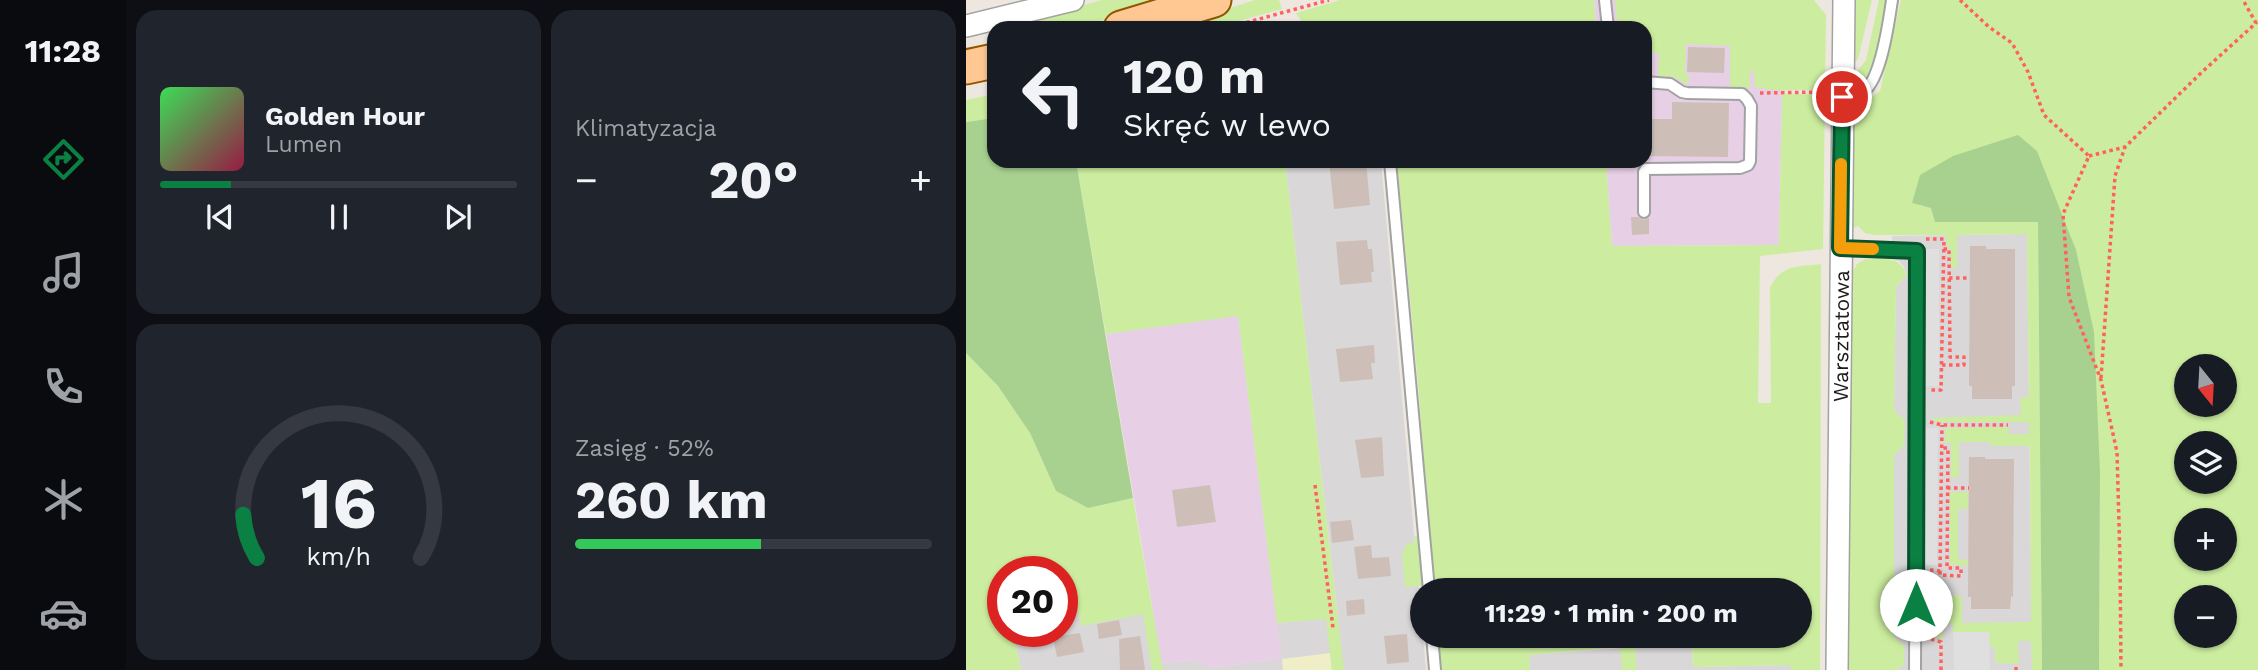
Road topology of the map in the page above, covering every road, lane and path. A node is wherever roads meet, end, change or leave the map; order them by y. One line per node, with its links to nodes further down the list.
1 (1073, 0): 13 (street)
2 (1214, 0): 9 (main road)
3 (1329, 0): 10 (path)
4 (1605, 0): 11 (lane)
5 (1844, 0): 18 (street, Warsztatowa)
6 (1892, 0): 18 (lane)
7 (1959, 0): 20 (path)
8 (2243, 0): 12 (path)
9 (1144, 21)
10 (1252, 21)
11 (1607, 21)
12 (2257, 23): 19 (path)
13 (966, 26)
14 (987, 62): 15 (main road)
15 (966, 67)
16 (1652, 83): 17 (lane)
17 (1742, 94): 18 (path); 22 (lane)
18 (1835, 95): 23 (street, Warsztatowa)
19 (2126, 147): 20 (path); 28 (path)
20 (2089, 156): 28 (path)
21 (1391, 168): 35 (lane)
22 (1644, 212)
23 (1840, 248): 41 (street, Warsztatowa); 42 (lane)
24 (1943, 249): 25 (path)
25 (1949, 278): 26 (path); 27 (path)
26 (1970, 278)
27 (1942, 365)
28 (2101, 380): 44 (path)
29 (1942, 425): 30 (path)
30 (1941, 448): 32 (path); 34 (path)
31 (1315, 485): 37 (path)
32 (1947, 488): 33 (path); 34 (path)
33 (1969, 488)
34 (1940, 571): 36 (path)
35 (1428, 578)
36 (1927, 579)
37 (1333, 628)
38 (1927, 637): 43 (path)
39 (1433, 648): 40 (lane)
40 (1435, 670)
41 (1837, 670)
42 (1915, 670)
43 (1941, 670)
44 (2121, 670)

